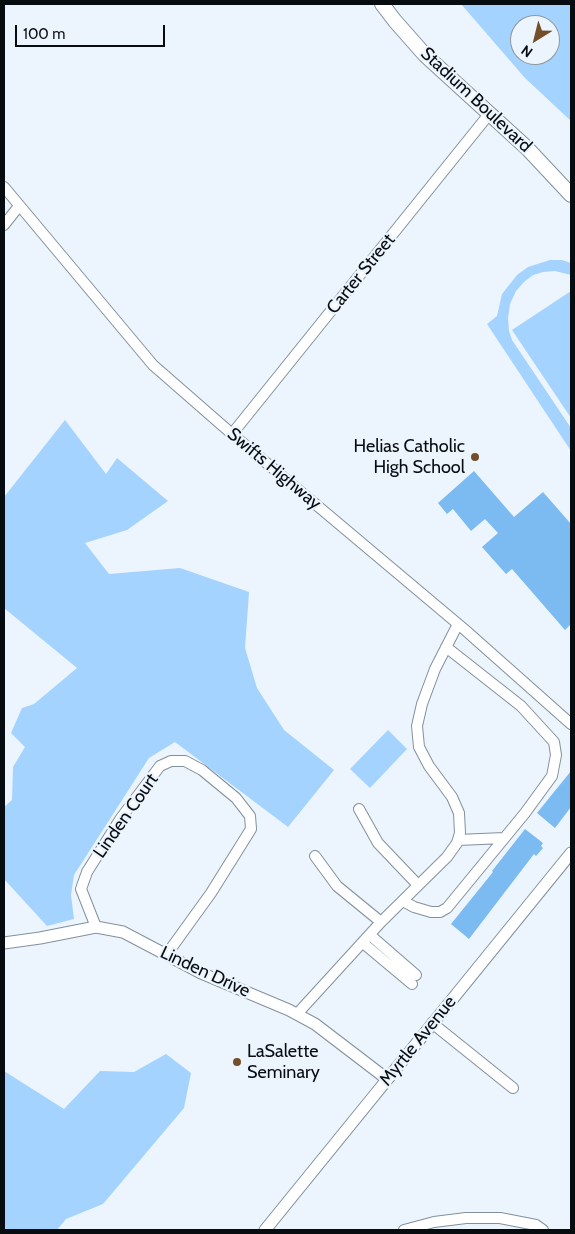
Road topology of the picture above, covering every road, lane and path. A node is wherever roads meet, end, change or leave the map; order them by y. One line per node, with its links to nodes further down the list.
1 (382, 4): 2 (main road, Stadium Boulevard)
2 (490, 113): 4 (main road, Stadium Boulevard); 7 (street, Carter Street)
3 (4, 187): 5 (street, Swifts Highway)
4 (571, 196)
5 (19, 206): 6 (street); 7 (street, Swifts Highway)
6 (4, 225)
7 (232, 434): 8 (street, Swifts Highway)
8 (458, 624): 9 (street); 10 (street, Swifts Highway)
9 (446, 648): 12 (street); 13 (street)
10 (571, 724)
11 (359, 809): 16 (street)
12 (504, 838): 13 (street); 17 (street)
13 (458, 840): 16 (street)
14 (571, 853): 25 (street, Myrtle Avenue)
15 (314, 856): 18 (street)
16 (418, 885): 17 (street)
17 (402, 901): 18 (street)
18 (381, 922): 20 (street)
19 (96, 927): 21 (street, Linden Drive); 22 (street, Linden Drive); 22 (street, Linden Court)
20 (366, 939): 23 (street); 24 (street)
21 (4, 943)
22 (167, 954): 24 (street, Linden Drive)
23 (414, 980)
24 (297, 1014): 26 (street, Linden Drive)
25 (432, 1023): 26 (street, Myrtle Avenue); 27 (street)
26 (387, 1079): 28 (street, Myrtle Avenue)
27 (513, 1088)
28 (264, 1230)
29 (404, 1230): 30 (street)
30 (543, 1230)

